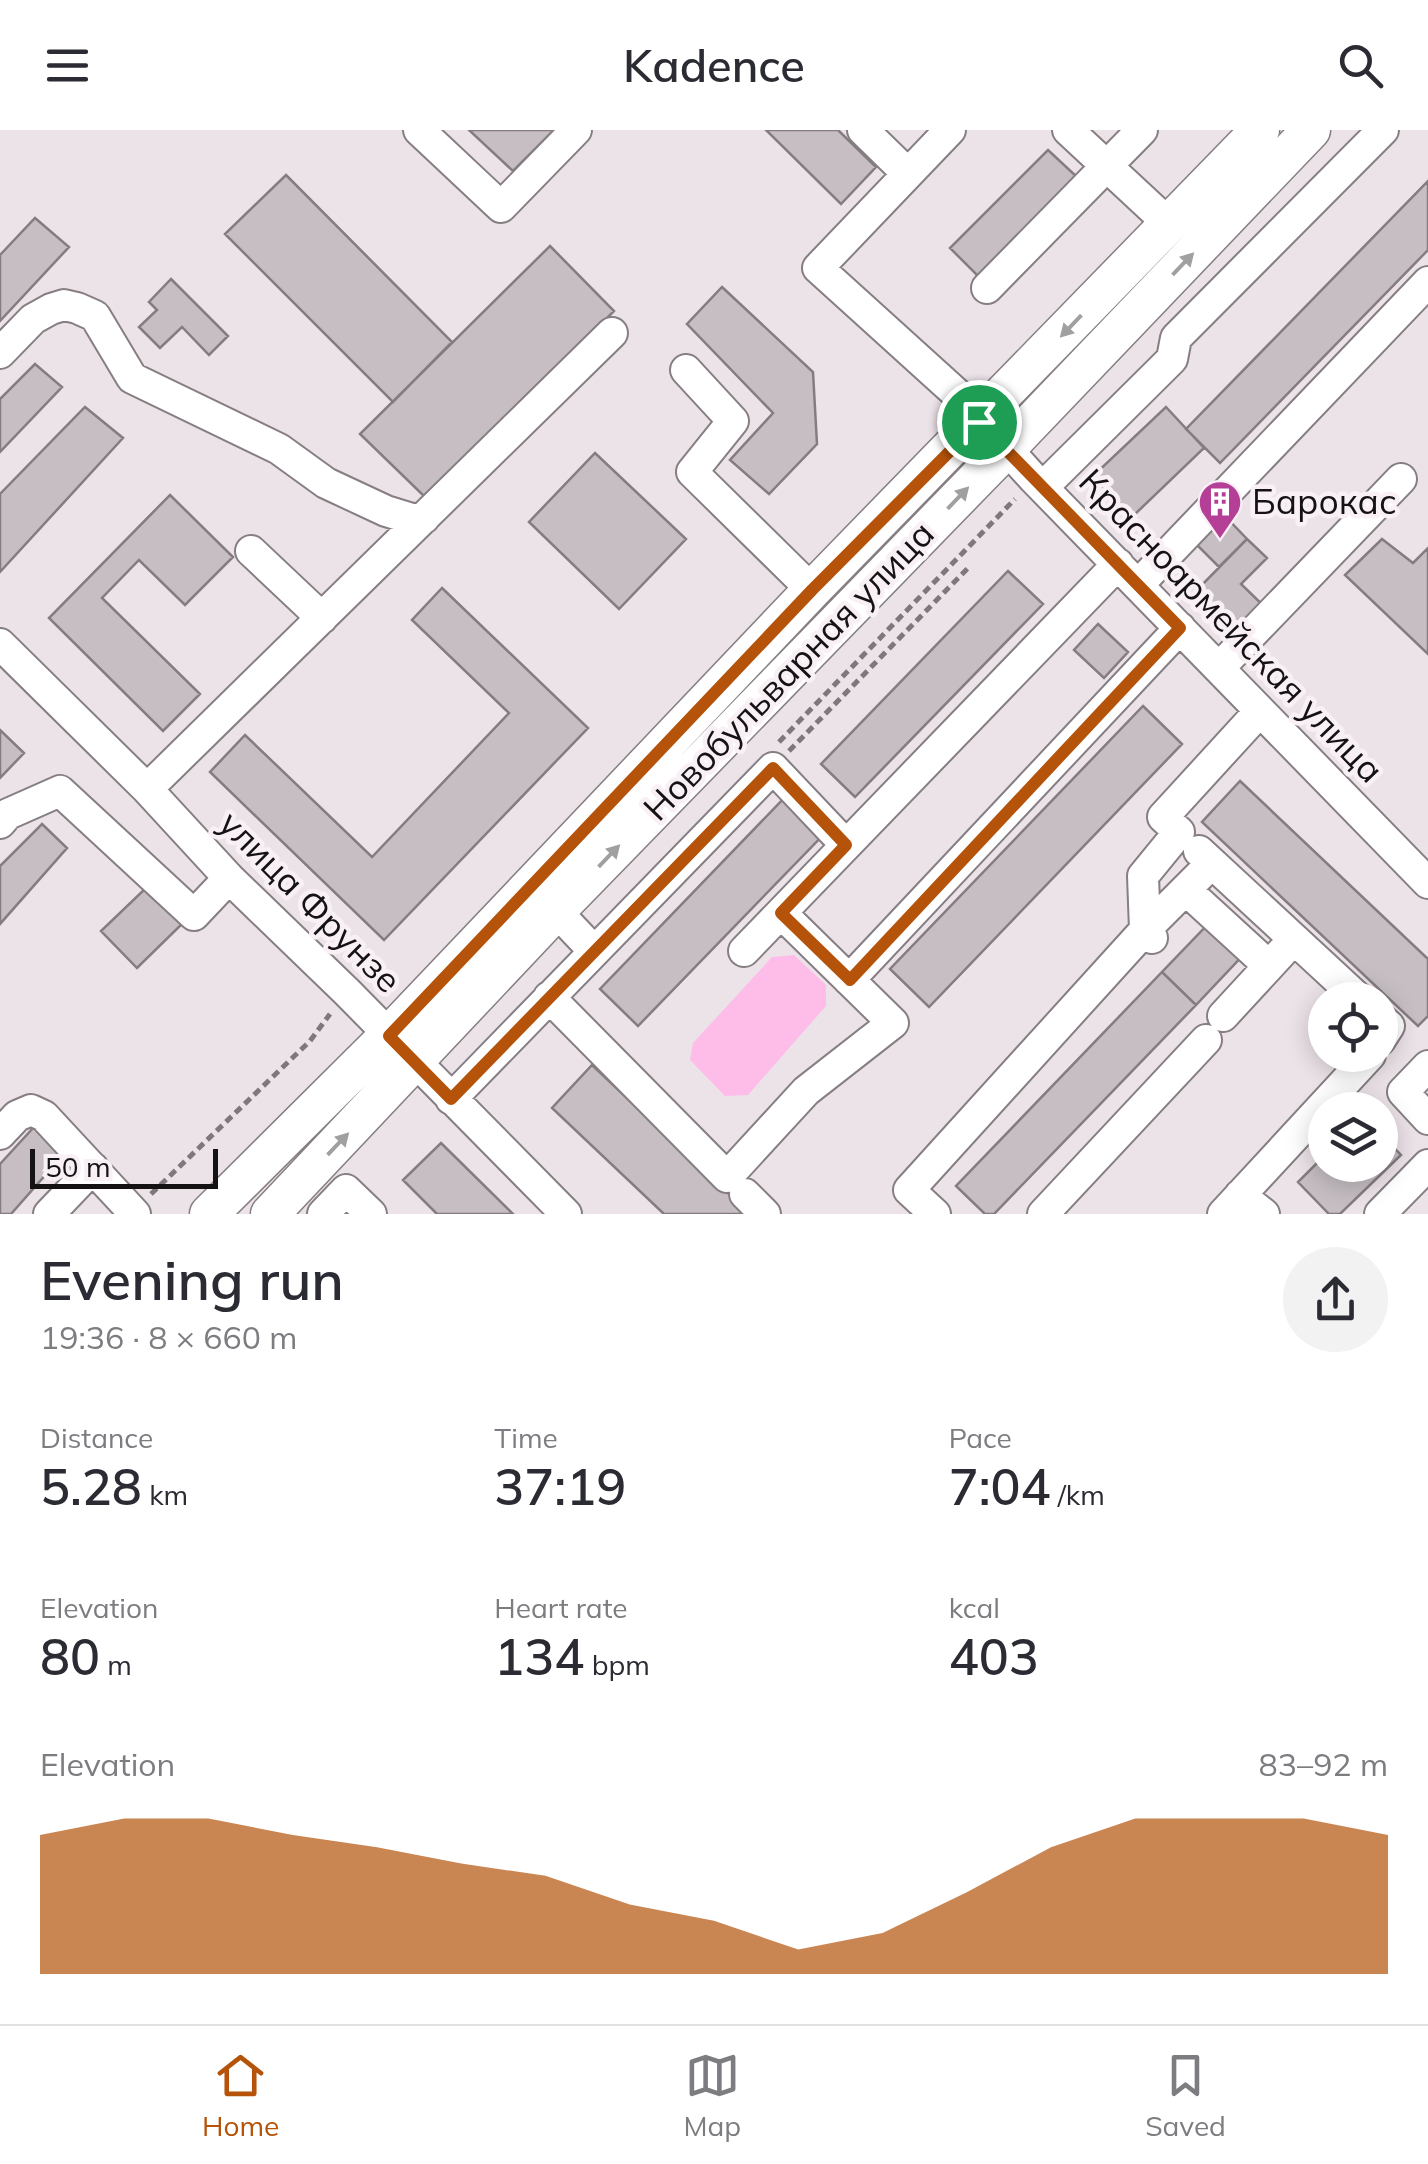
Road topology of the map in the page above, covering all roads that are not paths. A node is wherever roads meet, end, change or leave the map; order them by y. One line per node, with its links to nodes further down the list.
1 (418, 130): 2 (street)
2 (576, 130)
3 (864, 130): 11 (street)
4 (950, 130): 11 (street)
5 (1068, 130): 10 (street)
6 (1142, 130): 10 (street)
7 (1260, 130): 12 (main road, Новобульварная улица)
8 (1310, 130): 19 (main road, Новобульварная улица, one-way to 8)
9 (1382, 130): 21 (street)
10 (1107, 166): 12 (street); 14 (street)
11 (906, 173): 18 (street, Красноармейская улица)
12 (1170, 224): 18 (main road, Новобульварная улица, one-way to 18)
13 (1428, 282): 24 (street)
14 (988, 288)
15 (612, 333): 22 (street)
16 (0, 353): 22 (street)
17 (686, 370): 25 (street)
18 (979, 422): 19 (street, Красноармейская улица); 25 (main road, Новобульварная улица)
19 (1006, 449): 21 (street, Красноармейская улица); 39 (main road, Новобульварная улица, one-way to 19)
20 (1401, 479): 29 (street)
21 (1038, 483): 24 (street, Красноармейская улица)
22 (424, 518): 26 (street)
23 (252, 551): 26 (street)
24 (1128, 575): 27 (street, Красноармейская улица); 34 (street)
25 (812, 590): 49 (main road, Новобульварная улица)
26 (322, 618): 31 (street)
27 (1180, 628): 29 (street, Красноармейская улица); 46 (street)
28 (2, 648): 31 (street, улица Фрунзе)
29 (1219, 668): 30 (street, Красноармейская улица)
30 (1260, 711): 33 (street); 37 (street, Красноармейская улица)
31 (147, 789): 36 (street, улица Фрунзе)
32 (1, 821): 36 (street)
33 (1179, 832): 35 (street); 41 (street)
34 (846, 845): 40 (street); 43 (street)
35 (1212, 863): 38 (street); 42 (street)
36 (229, 878): 49 (street, улица Фрунзе)
37 (1428, 884)
38 (1186, 890): 41 (street); 45 (street)
39 (556, 910): 43 (street); 49 (main road, Новобульварная улица)
40 (781, 913): 44 (street); 46 (street)
41 (1149, 935): 65 (street)
42 (1294, 939): 45 (street); 47 (street)
43 (594, 951): 48 (street)
44 (744, 951)
45 (1270, 966): 66 (street)
46 (850, 980): 48 (street)
47 (1341, 982)
48 (549, 998): 52 (street)
49 (402, 1049): 52 (street, улица Фрунзе); 60 (main road, Новобульварная улица); 61 (main road, Новобульварная улица, one-way to 49)
50 (1428, 1066): 53 (street)
51 (1356, 1072): 57 (street)
52 (451, 1099): 64 (street, улица Фрунзе)
53 (1428, 1119)
54 (0, 1134): 56 (street)
55 (1428, 1165): 67 (street)
56 (92, 1168): 58 (street); 59 (street)
57 (1242, 1208)
58 (134, 1213)
59 (49, 1214)
60 (209, 1214)
61 (270, 1214)
62 (323, 1214): 63 (street)
63 (370, 1214)
64 (566, 1214)
65 (935, 1214)
66 (1043, 1214)
67 (1380, 1214)

